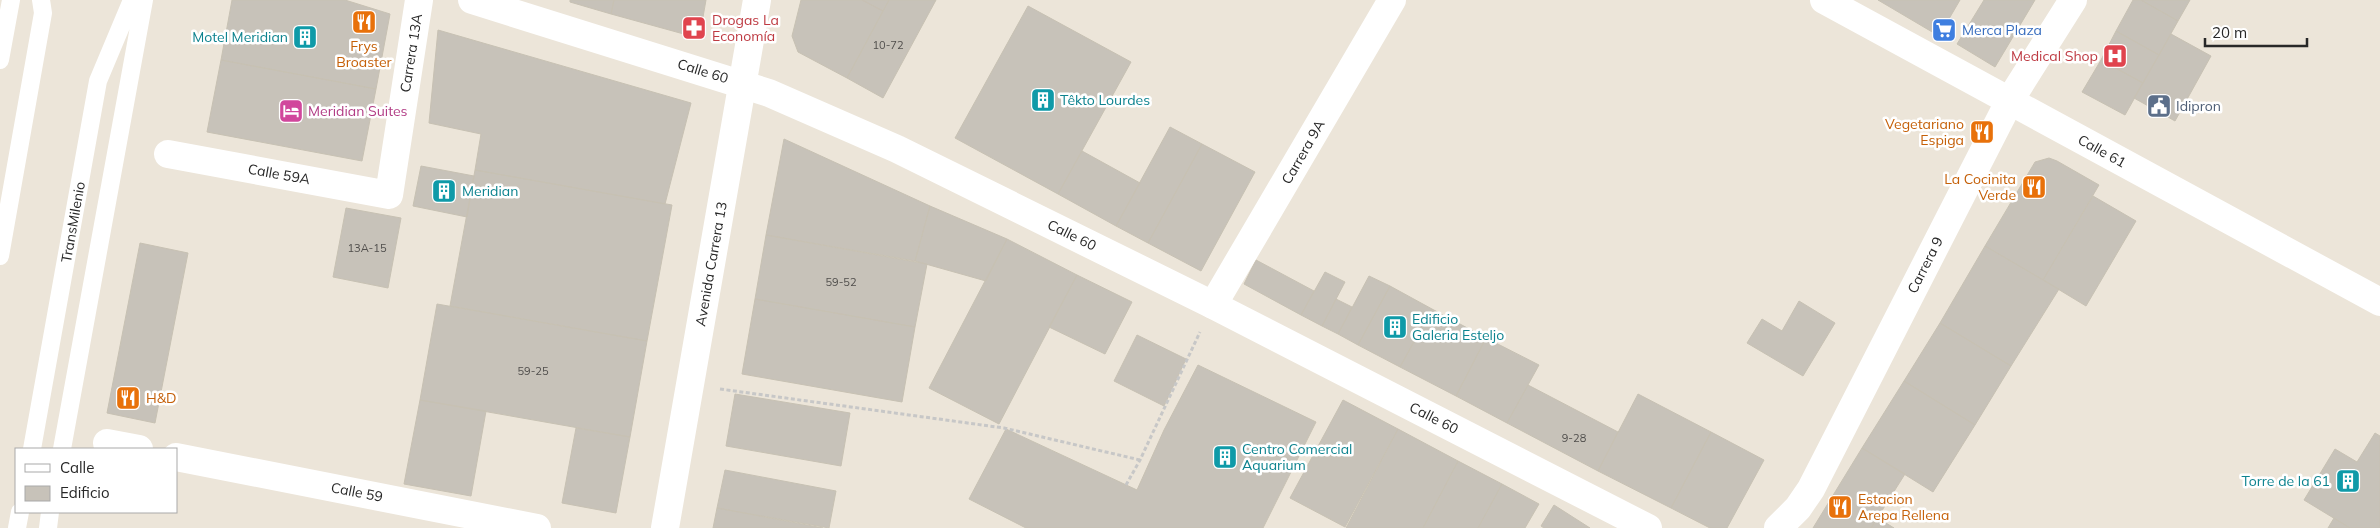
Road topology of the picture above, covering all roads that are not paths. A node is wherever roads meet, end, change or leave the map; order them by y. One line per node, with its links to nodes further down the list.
1 (11, 0): 11 (lane)
2 (41, 0): 16 (lane)
3 (132, 0): 20 (lane, TransMilenio)
4 (144, 0): 21 (lane)
5 (419, 0): 15 (street, Carrera 13A)
6 (472, 0): 12 (street, Calle 60)
7 (757, 0): 12 (street, Avenida Carrera 13)
8 (1392, 0): 18 (street, Carrera 9A)
9 (1824, 0): 13 (street, Calle 61)
10 (2073, 0): 13 (street, Carrera 9)
11 (0, 60)
12 (743, 84): 18 (street, Calle 60); 29 (street, Avenida Carrera 13)
13 (2010, 100): 17 (street, Calle 61); 31 (street, Carrera 9)
14 (168, 154): 15 (street, Calle 59A)
15 (389, 195)
16 (0, 256)
17 (2380, 302)
18 (1208, 316): 30 (street, Calle 60)
19 (107, 443): 22 (street)
20 (32, 448)
21 (62, 448)
22 (134, 448)
23 (178, 457): 28 (street, Calle 59)
24 (20, 513): 26 (lane)
25 (50, 513): 27 (lane)
26 (17, 528)
27 (48, 528)
28 (537, 528)
29 (665, 528)
30 (1648, 528)
31 (1778, 528)

